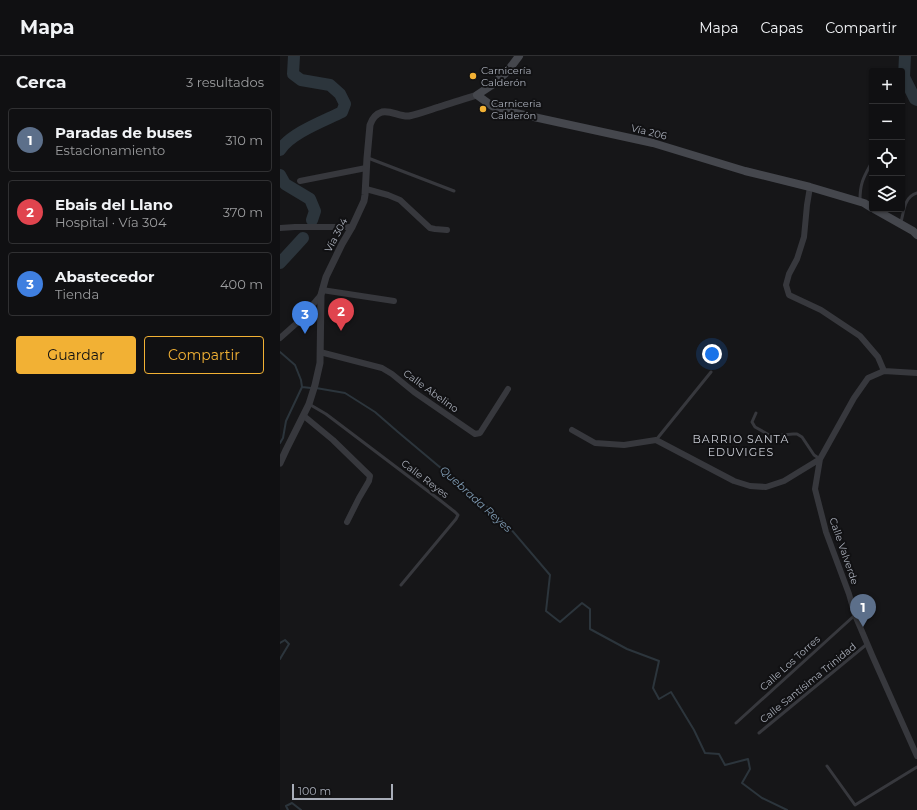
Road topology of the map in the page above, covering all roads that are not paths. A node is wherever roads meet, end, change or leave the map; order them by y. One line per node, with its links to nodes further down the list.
1 (519, 56): 2 (main road)
2 (477, 94): 3 (street, Vía 304); 7 (main road, Vía 206)
3 (367, 158): 4 (street, Vía 304); 9 (lane)
4 (366, 168): 6 (street); 8 (street, Vía 304)
5 (869, 168): 11 (lane)
6 (300, 181)
7 (810, 187): 11 (main road, Vía 206); 23 (street)
8 (366, 189): 15 (street, Vía 304); 17 (street)
9 (454, 191)
10 (917, 193): 14 (lane)
11 (860, 202): 12 (main road, Vía 206)
12 (869, 206)
13 (880, 212): 14 (main road, Vía 206)
14 (900, 224): 18 (main road, Vía 206)
15 (352, 227): 16 (street); 19 (street, Vía 304)
16 (280, 228)
17 (447, 230)
18 (916, 233)
19 (321, 292): 20 (street); 21 (street); 22 (street, Vía 304)
20 (394, 301)
21 (280, 338)
22 (320, 352): 26 (street, Calle Abelino); 27 (street, Vía 304)
23 (884, 371): 25 (street); 32 (street, Calle Valverde)
24 (711, 372): 31 (lane)
25 (917, 373)
26 (508, 389)
27 (310, 404): 29 (street, Vía 304); 35 (lane, Calle Reyes)
28 (756, 413): 32 (lane)
29 (304, 416): 33 (street, Vía 304); 34 (street)
30 (572, 430): 31 (street)
31 (656, 440): 32 (street)
32 (820, 459): 36 (street, Calle Valverde)
33 (280, 463)
34 (347, 522)
35 (402, 585)
36 (855, 615): 37 (street, Calle Valverde); 38 (lane, Calle Los Torres)
37 (867, 644): 39 (lane, Calle Santísima Trinidad); 40 (street, Calle Valverde)
38 (736, 724)
39 (759, 734)
40 (917, 756)
41 (827, 766): 42 (lane)
42 (917, 767)

